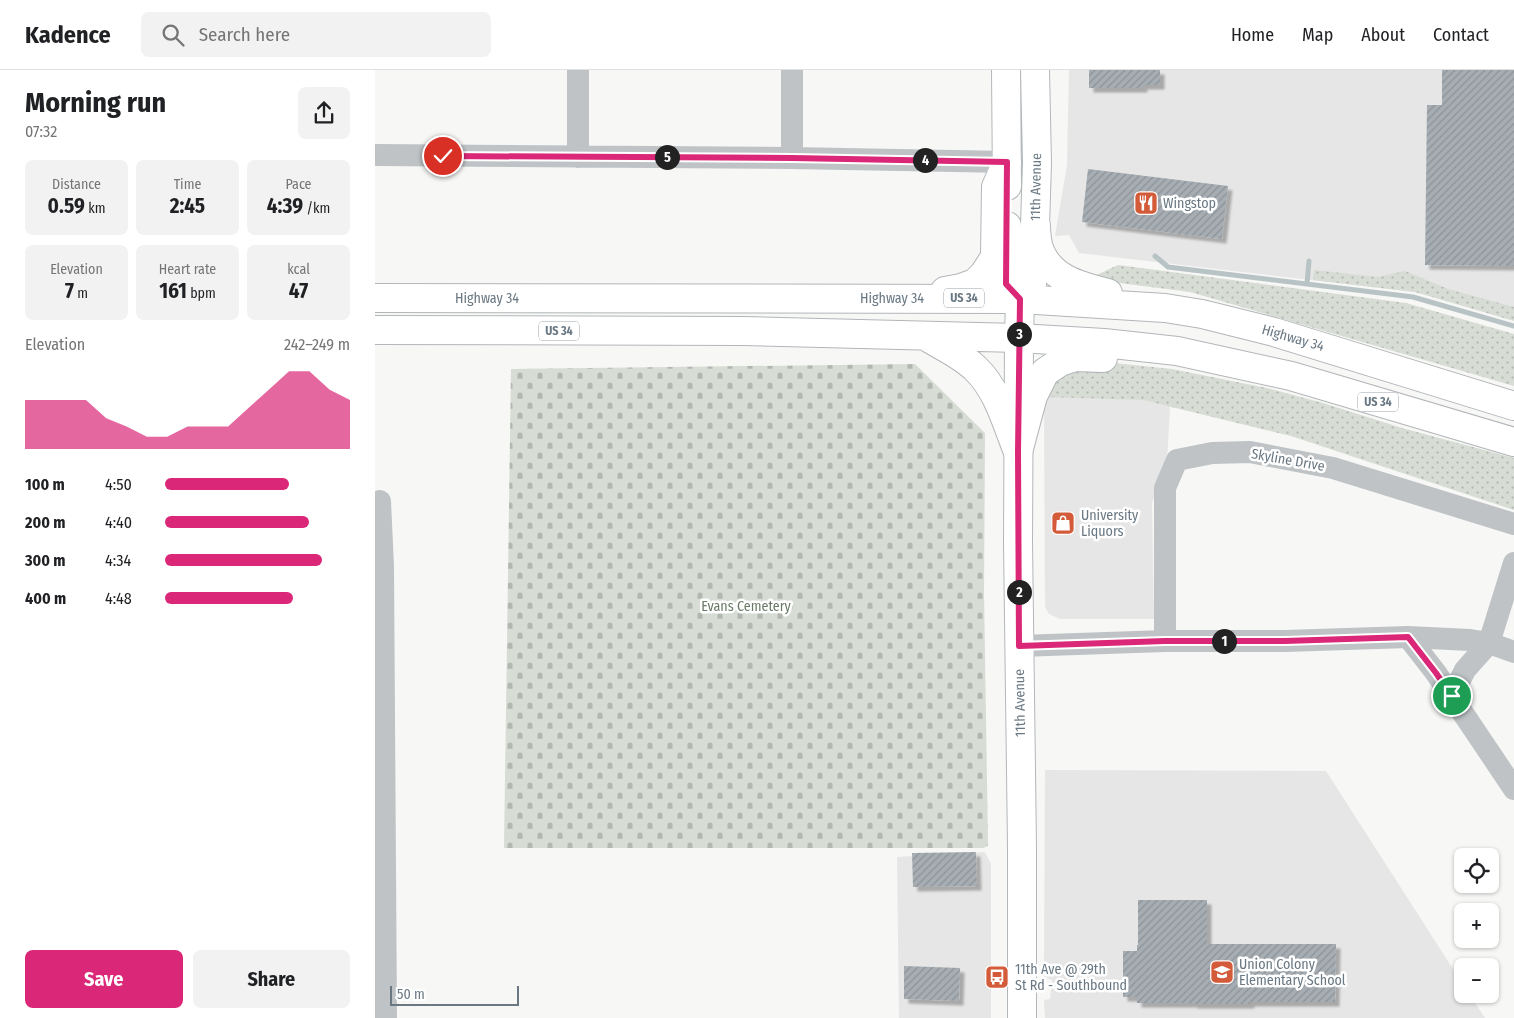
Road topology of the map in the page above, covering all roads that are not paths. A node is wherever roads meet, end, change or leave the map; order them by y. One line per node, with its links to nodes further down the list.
1 (578, 70): 6 (street)
2 (792, 70): 7 (street)
3 (1006, 70): 8 (main road, 11th Avenue)
4 (1035, 70): 9 (main road, 11th Avenue)
5 (375, 155): 6 (street)
6 (578, 157): 7 (street)
7 (792, 158): 8 (street)
8 (1007, 162): 11 (main road); 12 (main road, 11th Avenue)
9 (1036, 226): 12 (main road, 11th Avenue); 13 (main road)
10 (375, 298): 11 (main road, Highway 34 / US 34)
11 (908, 298): 12 (main road, Highway 34 / US 34)
12 (1020, 299): 13 (main road, Highway 34 / US 34); 16 (main road, 11th Avenue)
13 (1165, 308): 18 (main road, Highway 34 / US 34)
14 (375, 330): 15 (main road, US 34)
15 (925, 336): 16 (main road, US 34); 20 (main road)
16 (1019, 338): 17 (main road, US 34); 20 (main road, 11th Avenue)
17 (1241, 365): 19 (main road, US 34); 20 (main road)
18 (1514, 406)
19 (1514, 442)
20 (1018, 452): 28 (main road, 11th Avenue)
21 (380, 501): 24 (street)
22 (1514, 524): 26 (street, Skyline Drive)
23 (1514, 563): 27 (street)
24 (379, 567): 32 (street)
25 (1408, 637): 26 (street); 27 (street); 30 (street)
26 (1165, 641): 28 (street)
27 (1489, 643): 29 (street); 30 (street)
28 (1019, 646): 34 (main road, 11th Avenue)
29 (1514, 652)
30 (1452, 696): 31 (street)
31 (1514, 789)
32 (380, 863): 33 (street)
33 (386, 1018)
34 (1022, 1018)

